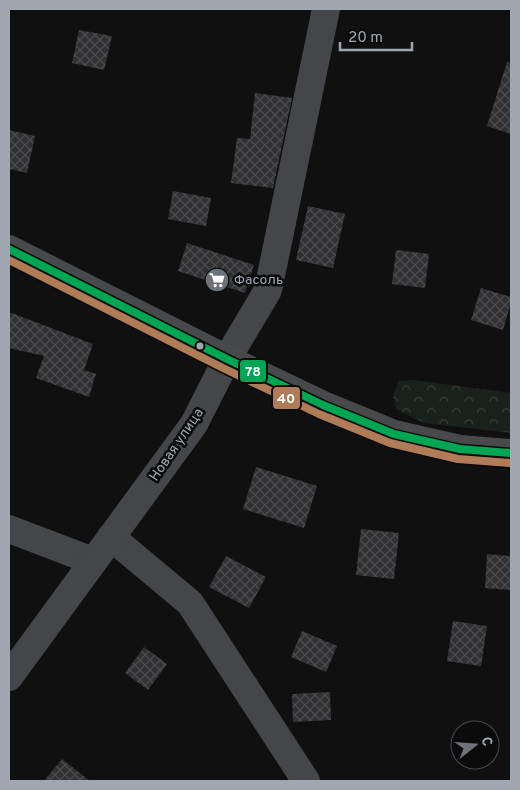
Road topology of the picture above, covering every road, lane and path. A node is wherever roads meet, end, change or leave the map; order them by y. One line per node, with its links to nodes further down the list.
1 (326, 9): 3 (street, Новая улица)
2 (9, 249): 3 (main road)
3 (227, 359): 4 (main road); 6 (street, Новая улица)
4 (511, 453)
5 (9, 529): 7 (street)
6 (111, 537): 7 (street, Новая улица); 9 (street)
7 (94, 561): 8 (street, Новая улица)
8 (9, 677)
9 (306, 781)

